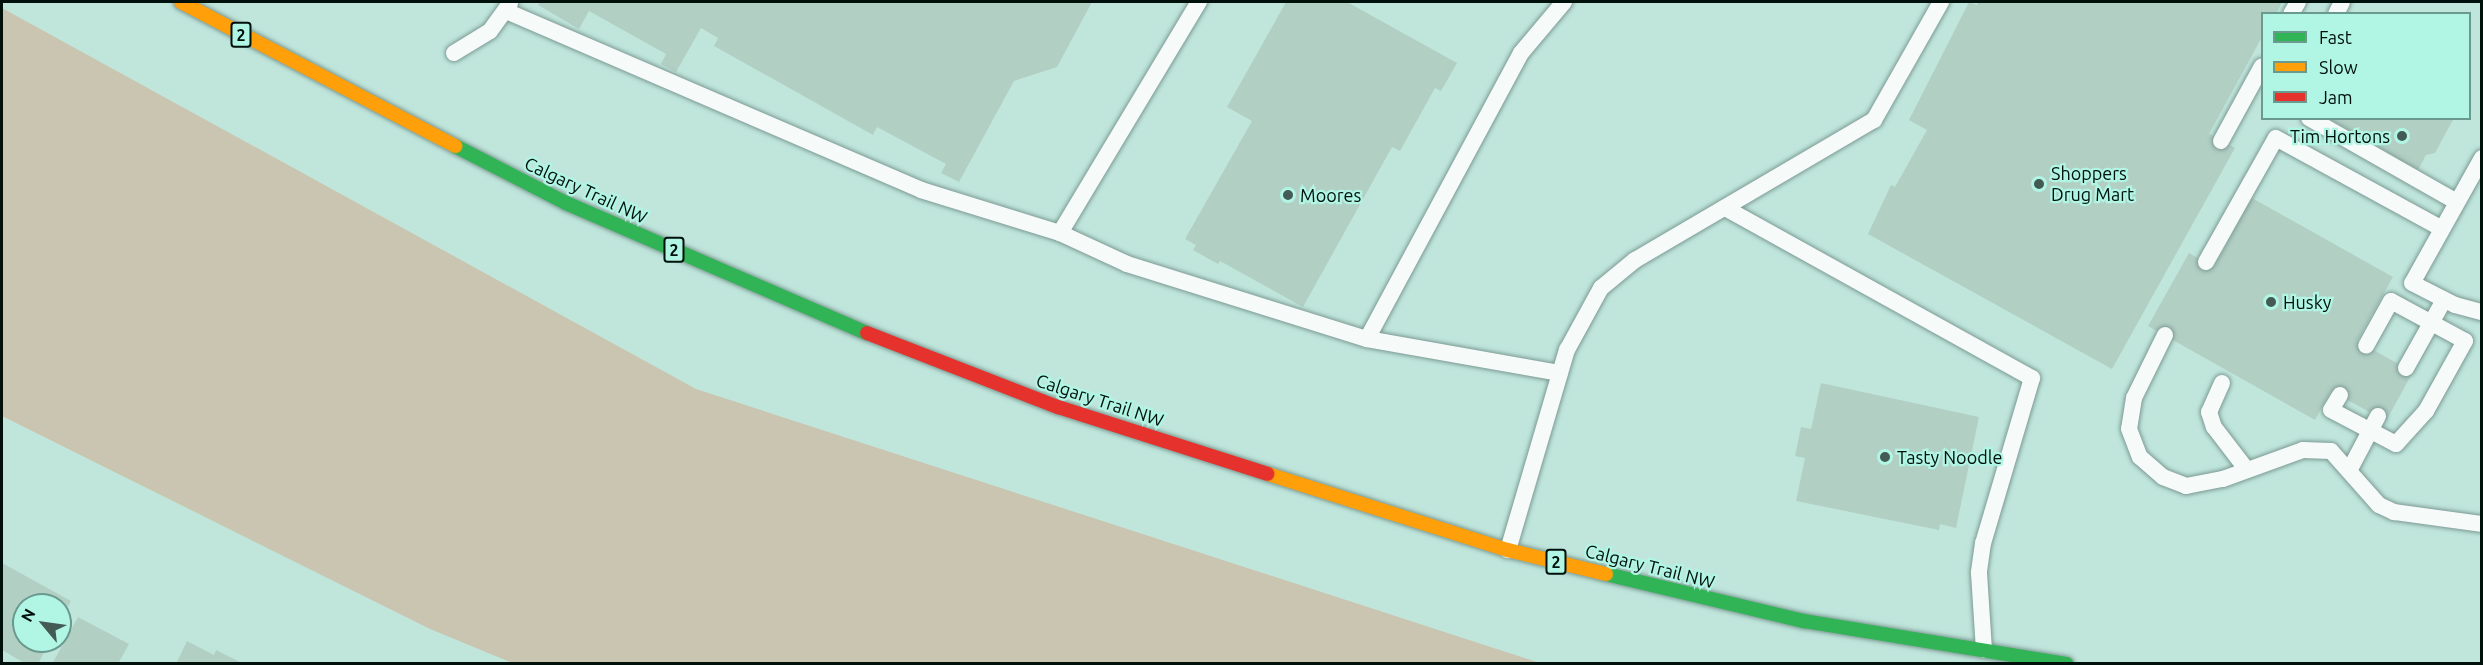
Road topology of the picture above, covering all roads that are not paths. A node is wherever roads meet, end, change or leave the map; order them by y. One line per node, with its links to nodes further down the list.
1 (181, 2): 31 (highway, Calgary Trail NW / 2)
2 (1200, 2): 15 (lane)
3 (1564, 2): 21 (lane)
4 (1941, 2): 13 (lane)
5 (508, 6): 6 (lane); 15 (lane)
6 (454, 53)
7 (2261, 68): 9 (lane)
8 (2313, 120): 12 (lane)
9 (2221, 141)
10 (2481, 158): 11 (lane)
11 (2476, 179): 12 (lane)
12 (2457, 202): 14 (lane)
13 (1725, 208): 24 (lane); 32 (lane)
14 (2442, 229): 16 (lane); 17 (lane)
15 (1060, 233): 21 (lane)
16 (2206, 262)
17 (2444, 300): 18 (lane); 19 (lane)
18 (2481, 312)
19 (2432, 322): 22 (lane); 23 (lane); 27 (lane)
20 (2165, 335): 29 (lane)
21 (1367, 339): 24 (lane)
22 (2366, 346)
23 (2406, 368)
24 (1560, 373): 31 (lane)
25 (2222, 383): 29 (lane)
26 (2340, 395): 27 (lane)
27 (2373, 424): 28 (lane)
28 (2350, 469): 29 (lane); 30 (lane)
29 (2247, 470)
30 (2481, 524)
31 (1508, 550): 32 (highway, Calgary Trail NW / 2)
32 (1984, 650): 33 (highway, Calgary Trail NW / 2)
33 (2067, 663)

